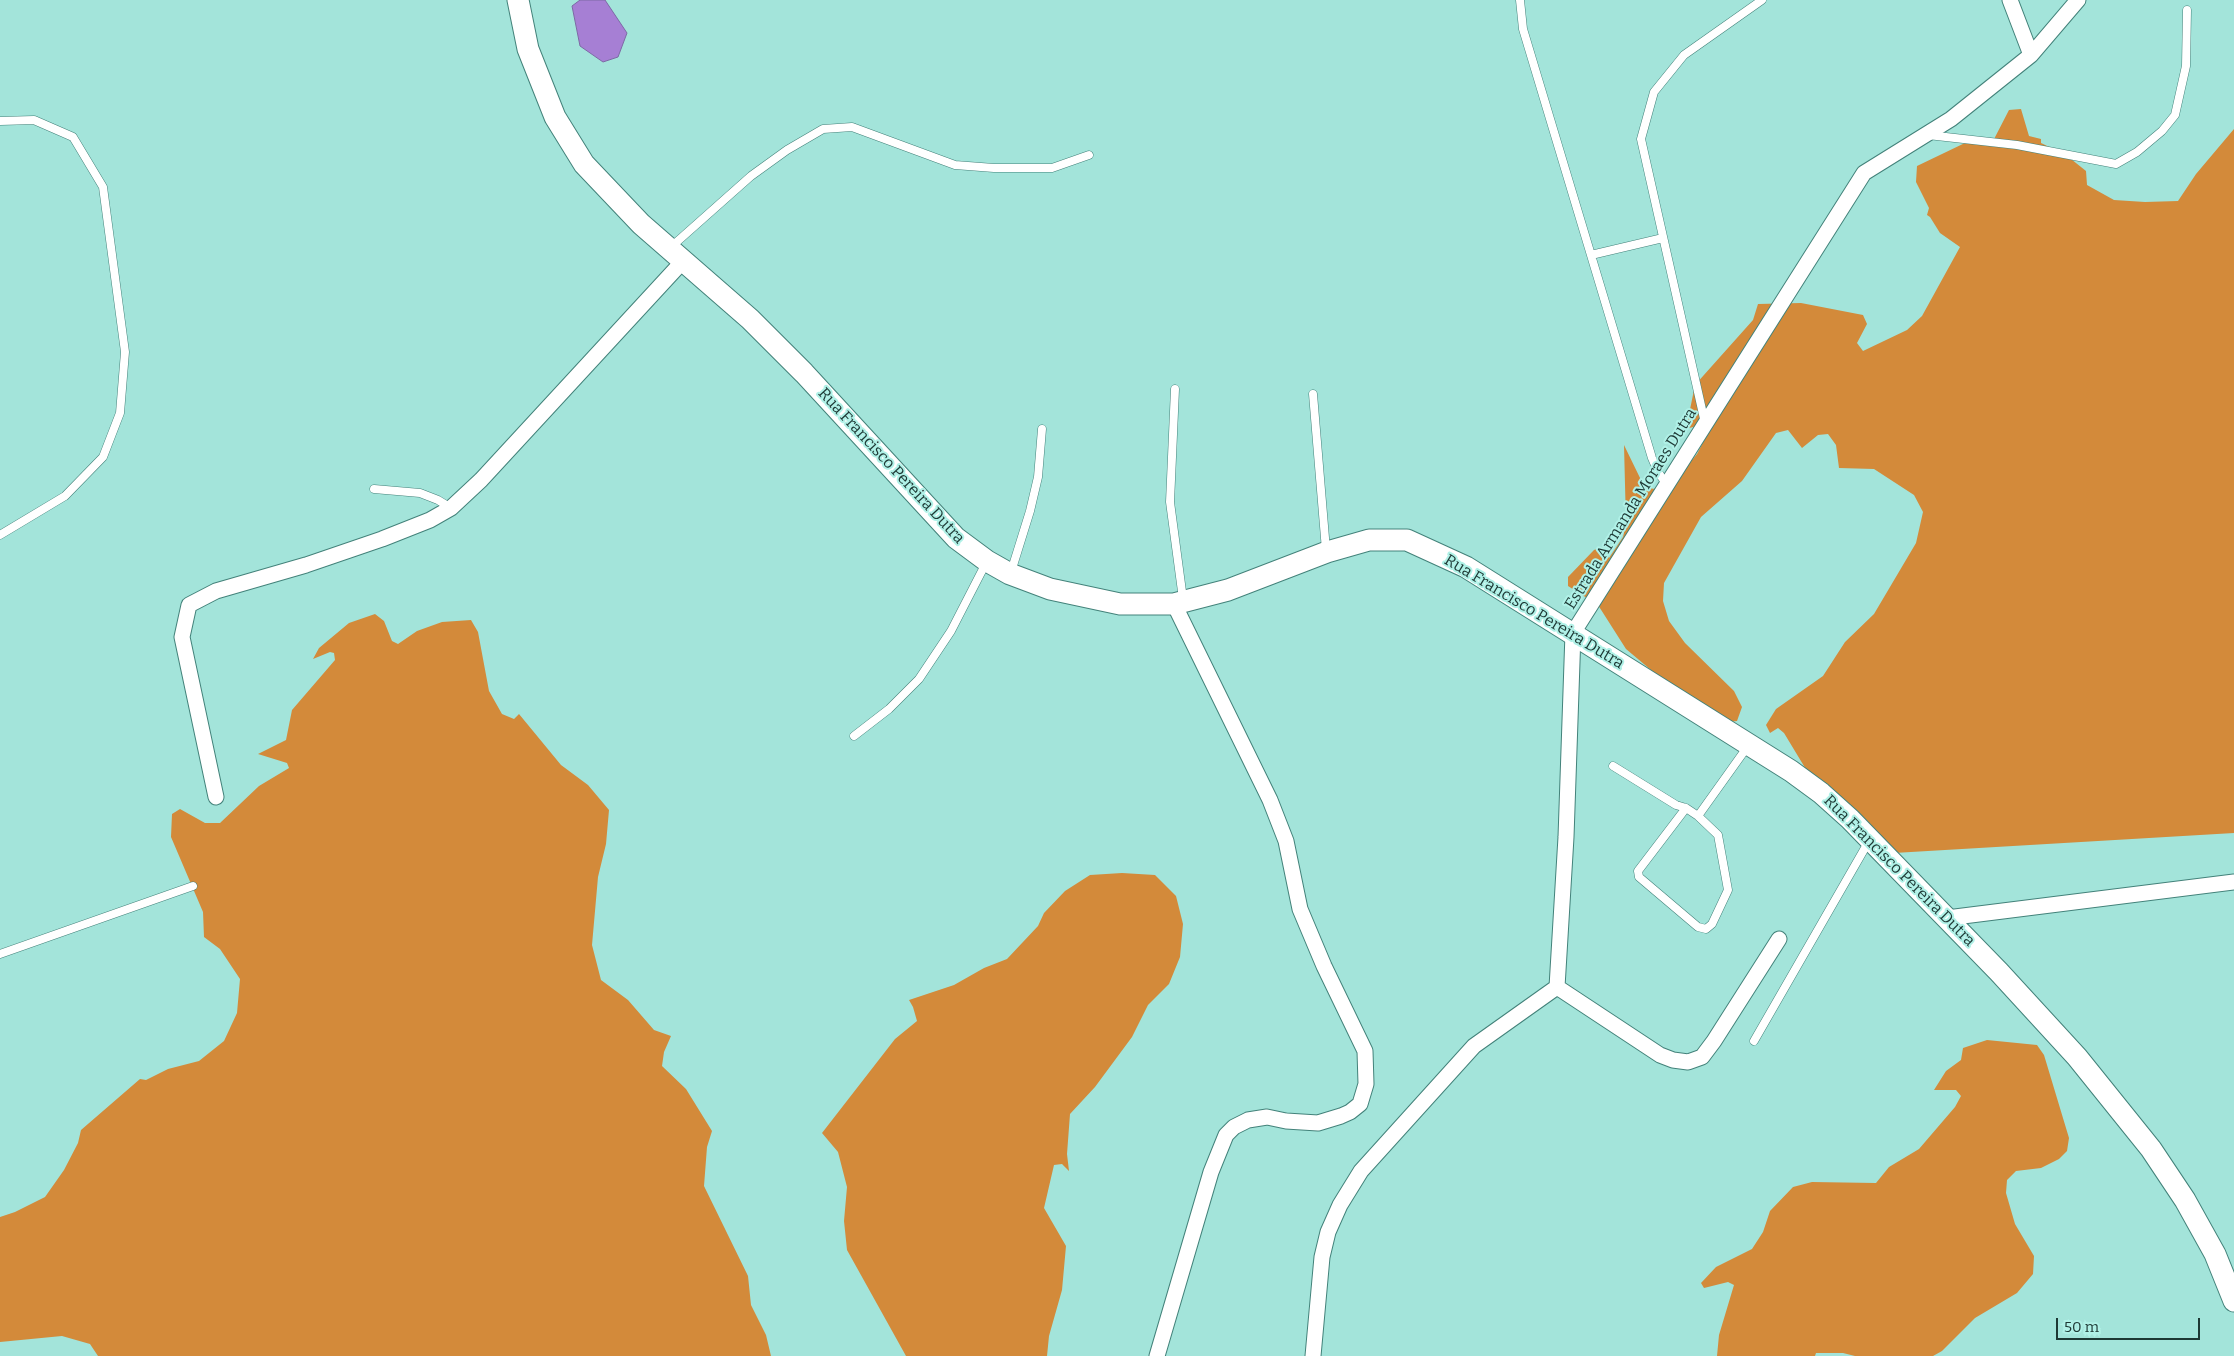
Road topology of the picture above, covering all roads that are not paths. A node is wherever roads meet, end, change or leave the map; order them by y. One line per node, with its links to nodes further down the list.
1 (518, 0): 12 (main road, Rua Francisco Pereira Dutra)
2 (1520, 0): 13 (lane)
3 (1762, 0): 11 (lane)
4 (2010, 0): 7 (street)
5 (2078, 0): 7 (street, Estrada Armanda Moraes Dutra)
6 (2187, 10): 9 (lane)
7 (2031, 55): 9 (street, Estrada Armanda Moraes Dutra)
8 (0, 121): 21 (lane)
9 (1926, 135): 16 (street, Estrada Armanda Moraes Dutra)
10 (1089, 155): 12 (lane)
11 (1663, 238): 13 (lane); 16 (lane)
12 (677, 254): 20 (street); 23 (main road, Rua Francisco Pereira Dutra)
13 (1591, 255): 18 (lane)
14 (1174, 389): 25 (lane)
15 (1313, 394): 22 (lane)
16 (1706, 424): 18 (street, Estrada Armanda Moraes Dutra)
17 (1042, 429): 24 (lane)
18 (1667, 485): 26 (street, Estrada Armanda Moraes Dutra)
19 (374, 489): 20 (lane)
20 (451, 508): 30 (street)
21 (0, 535)
22 (1326, 552): 25 (main road, Rua Francisco Pereira Dutra); 26 (main road, Rua Francisco Pereira Dutra)
23 (987, 561): 24 (main road, Rua Francisco Pereira Dutra); 27 (lane)
24 (1010, 574): 25 (main road, Rua Francisco Pereira Dutra)
25 (1178, 603): 42 (street)
26 (1573, 633): 28 (main road, Rua Francisco Pereira Dutra); 39 (street, Estrada Armanda Moraes Dutra)
27 (854, 736)
28 (1749, 745): 32 (lane); 33 (main road, Rua Francisco Pereira Dutra)
29 (1613, 766): 31 (lane)
30 (216, 796)
31 (1686, 808): 32 (lane); 32 (lane)
32 (1698, 816)
33 (1870, 839): 36 (main road, Rua Francisco Pereira Dutra); 40 (lane)
34 (2234, 882): 36 (street)
35 (193, 886): 38 (lane)
36 (1947, 918): 41 (main road, Rua Francisco Pereira Dutra)
37 (1779, 939): 39 (street)
38 (0, 954)
39 (1557, 986): 43 (street)
40 (1754, 1041)
41 (2234, 1302)
42 (1157, 1356)
43 (1314, 1356)

